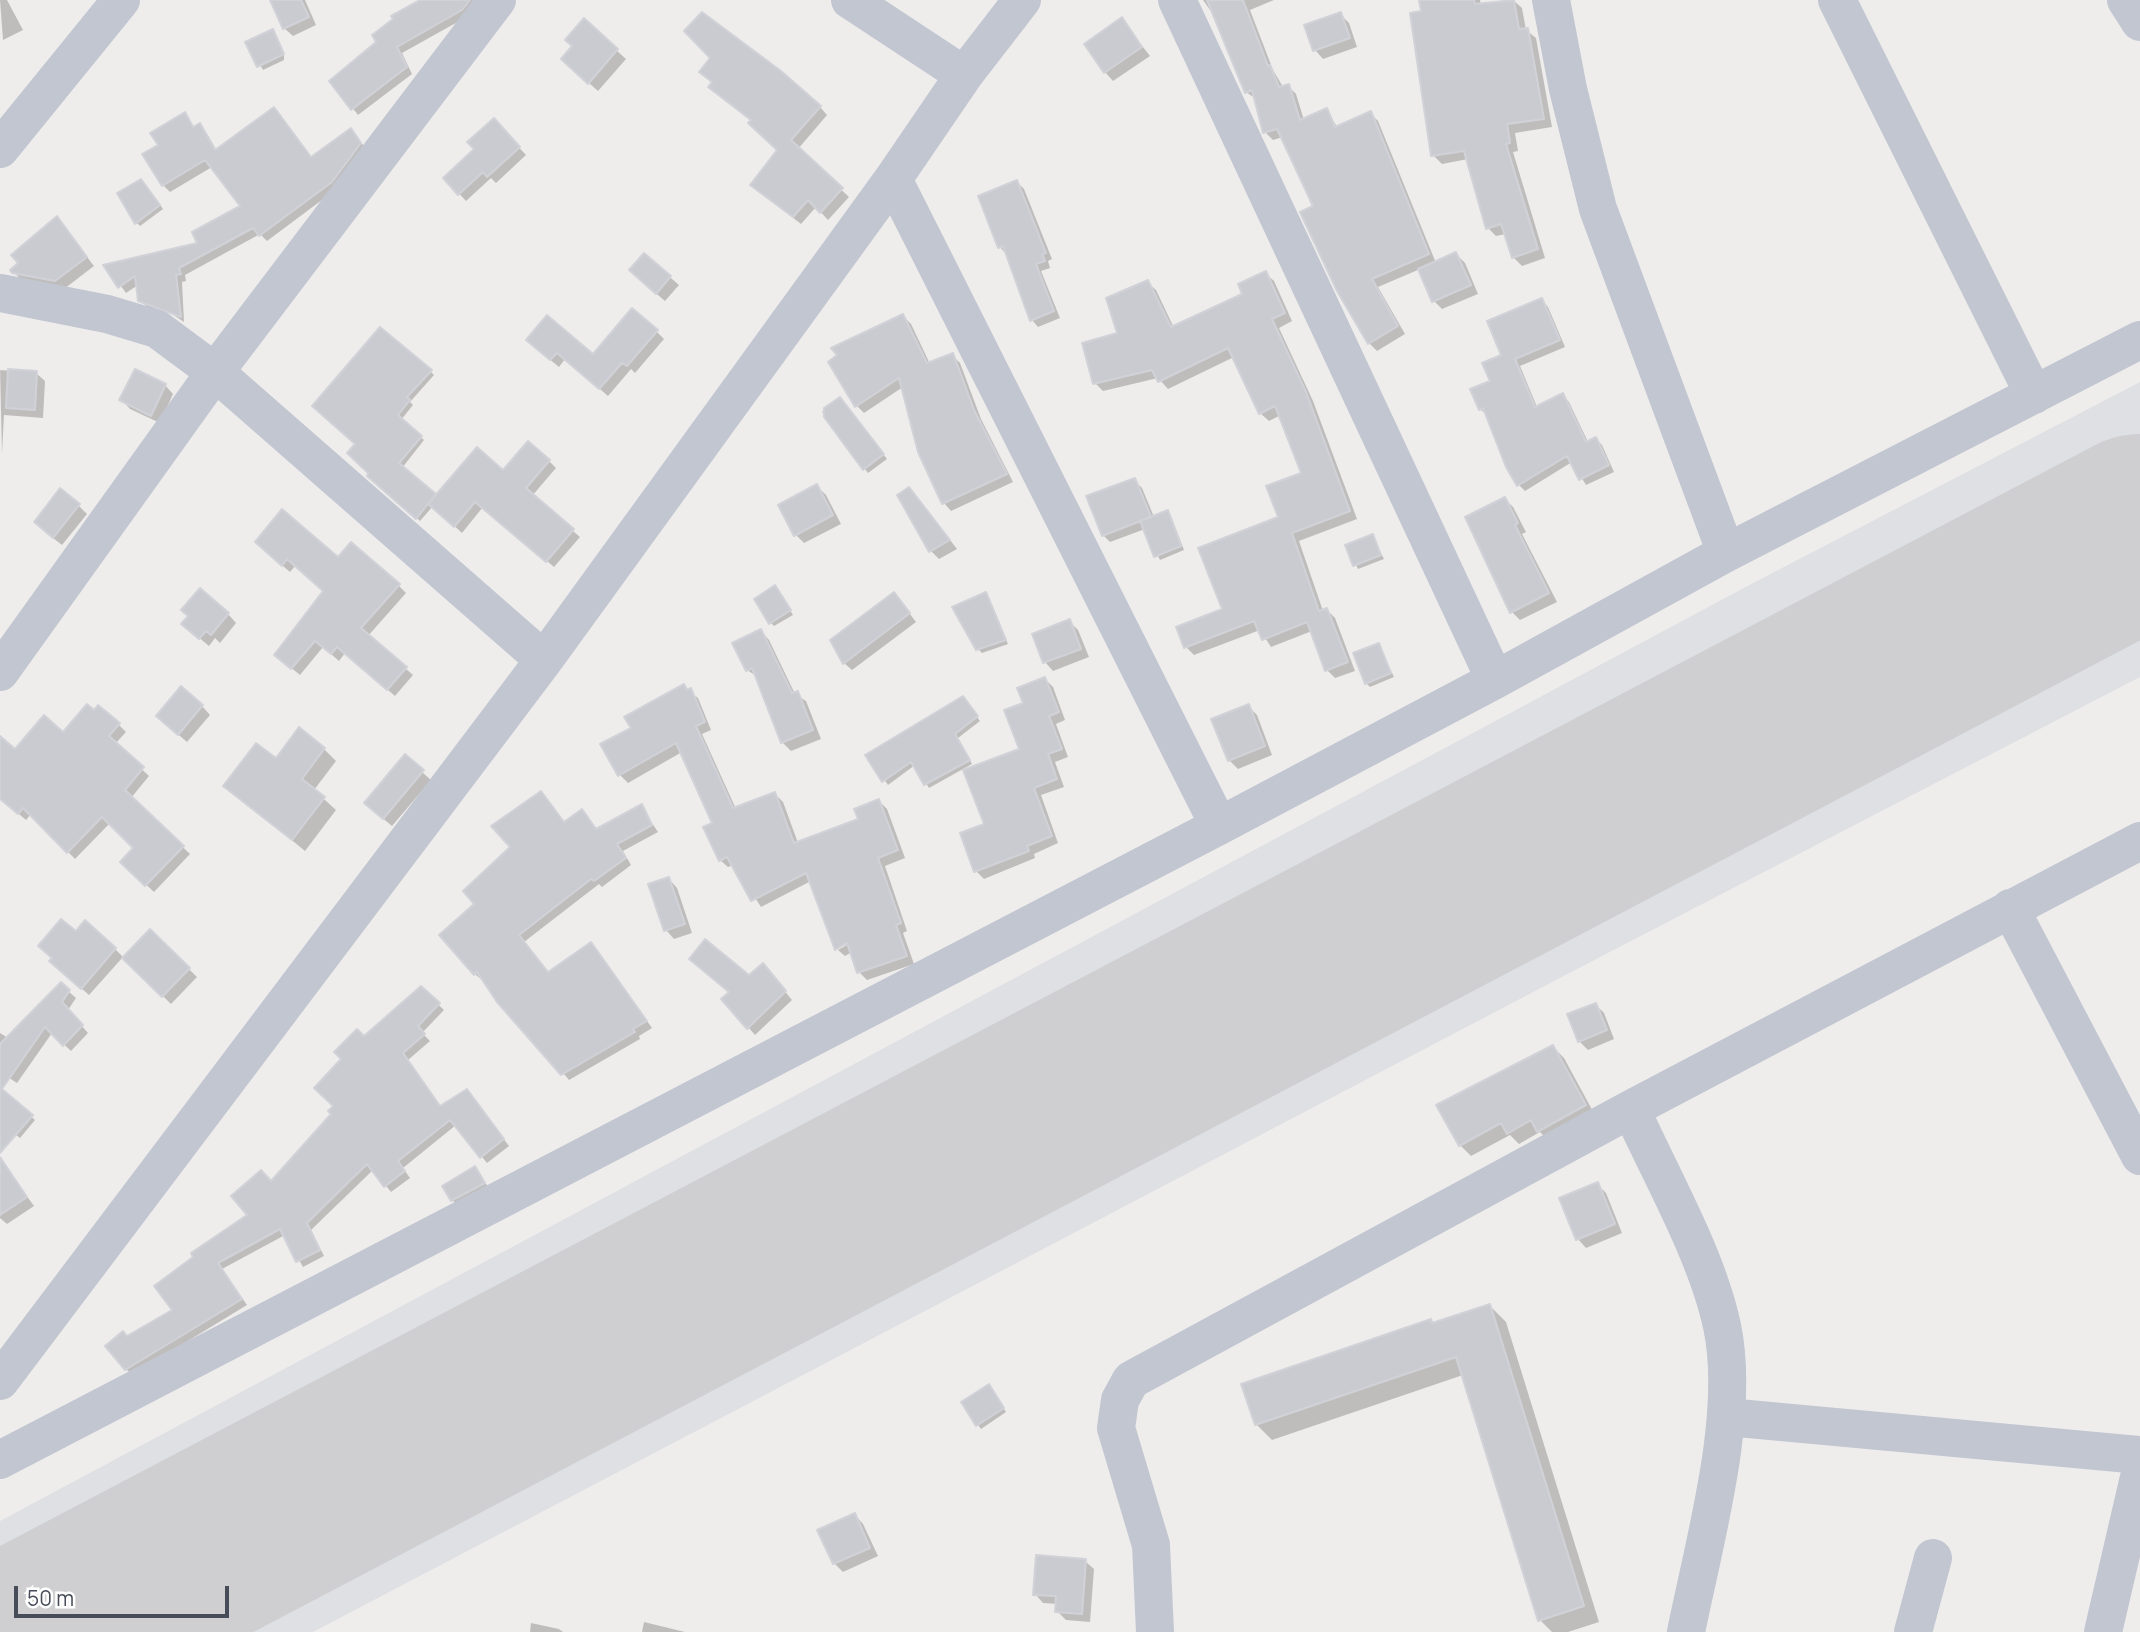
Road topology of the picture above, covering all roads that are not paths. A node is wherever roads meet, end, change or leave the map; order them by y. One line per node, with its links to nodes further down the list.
1 (121, 0): 11 (street)
2 (497, 0): 15 (street)
3 (850, 0): 10 (street)
4 (1022, 0): 10 (street)
5 (1177, 0): 20 (street)
6 (1551, 0): 17 (street)
7 (1837, 0): 16 (street)
8 (2126, 0): 9 (street)
9 (2140, 22)
10 (964, 75): 12 (street)
11 (0, 149)
12 (893, 180): 18 (street); 21 (street)
13 (0, 293): 15 (street)
14 (2140, 340): 16 (street)
15 (215, 372): 18 (street); 19 (street)
16 (2034, 396): 17 (street)
17 (1726, 553): 20 (street)
18 (544, 660): 26 (street)
19 (0, 672)
20 (1495, 680): 21 (street)
21 (1219, 826): 29 (street)
22 (2140, 841): 23 (street)
23 (2010, 908): 24 (street); 25 (street)
24 (1631, 1109): 27 (street); 32 (street)
25 (2140, 1156)
26 (0, 1381)
27 (1727, 1417): 28 (street); 33 (street)
28 (2140, 1455)
29 (0, 1460)
30 (2140, 1473): 35 (street)
31 (1933, 1558): 34 (street)
32 (1155, 1632)
33 (1686, 1632)
34 (1913, 1632)
35 (2103, 1632)

